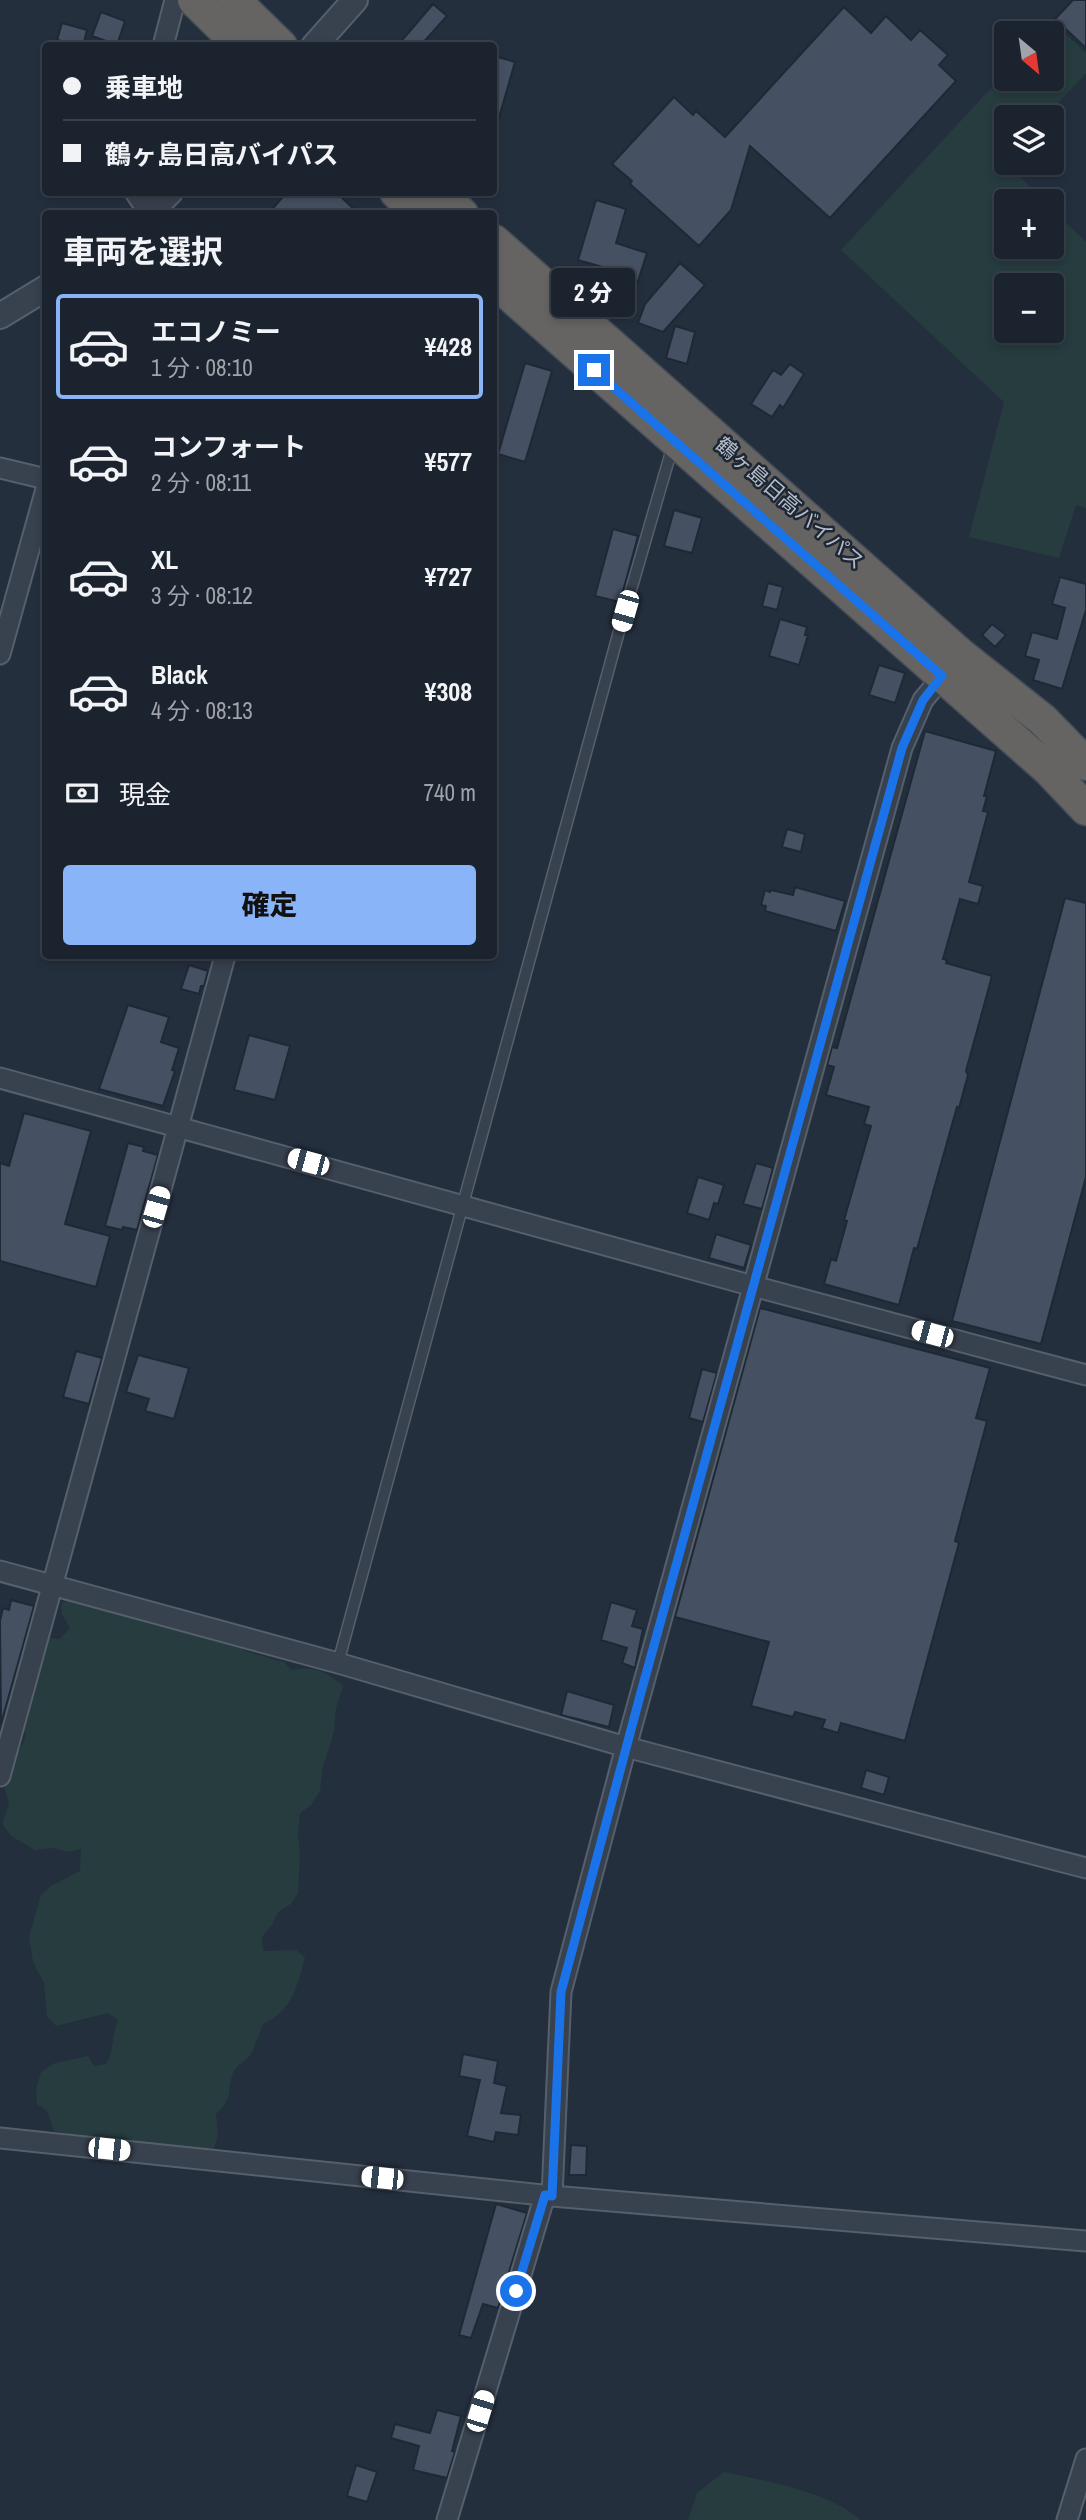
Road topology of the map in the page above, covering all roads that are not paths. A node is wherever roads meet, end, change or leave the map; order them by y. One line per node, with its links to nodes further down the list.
1 (176, 0): 5 (street)
2 (194, 0): 6 (highway)
3 (234, 0): 7 (highway)
4 (355, 0): 8 (street)
5 (164, 42)
6 (237, 42)
7 (277, 42)
8 (318, 42)
9 (166, 196): 12 (street)
10 (400, 196): 13 (highway)
11 (443, 196): 14 (highway)
12 (152, 210)
13 (415, 210)
14 (458, 210)
15 (497, 244): 24 (highway, 鶴ヶ島日高バイパス)
16 (497, 284): 19 (highway, 鶴ヶ島日高バイパス)
17 (42, 290): 18 (street)
18 (0, 316)
19 (674, 441): 24 (highway, 鶴ヶ島日高バイパス); 30 (lane)
20 (0, 468): 21 (street)
21 (42, 478)
22 (42, 503): 23 (street)
23 (0, 654)
24 (952, 665): 25 (highway, 鶴ヶ島日高バイパス); 26 (highway, 鶴ヶ島日高バイパス); 31 (street)
25 (1086, 764)
26 (1086, 809)
27 (224, 959): 29 (street)
28 (0, 1078): 29 (street)
29 (178, 1126): 30 (street); 34 (street)
30 (463, 1206): 31 (street); 35 (lane)
31 (752, 1286): 32 (street); 36 (street)
32 (1086, 1375)
33 (0, 1570): 34 (street)
34 (52, 1585): 35 (street); 37 (street)
35 (338, 1663): 36 (street)
36 (626, 1747): 38 (street); 40 (street)
37 (0, 1776)
38 (1086, 1868)
39 (0, 2138): 40 (street)
40 (549, 2196): 41 (street); 43 (street)
41 (1086, 2241)
42 (1086, 2459): 44 (street)
43 (447, 2520)
44 (1067, 2520)

